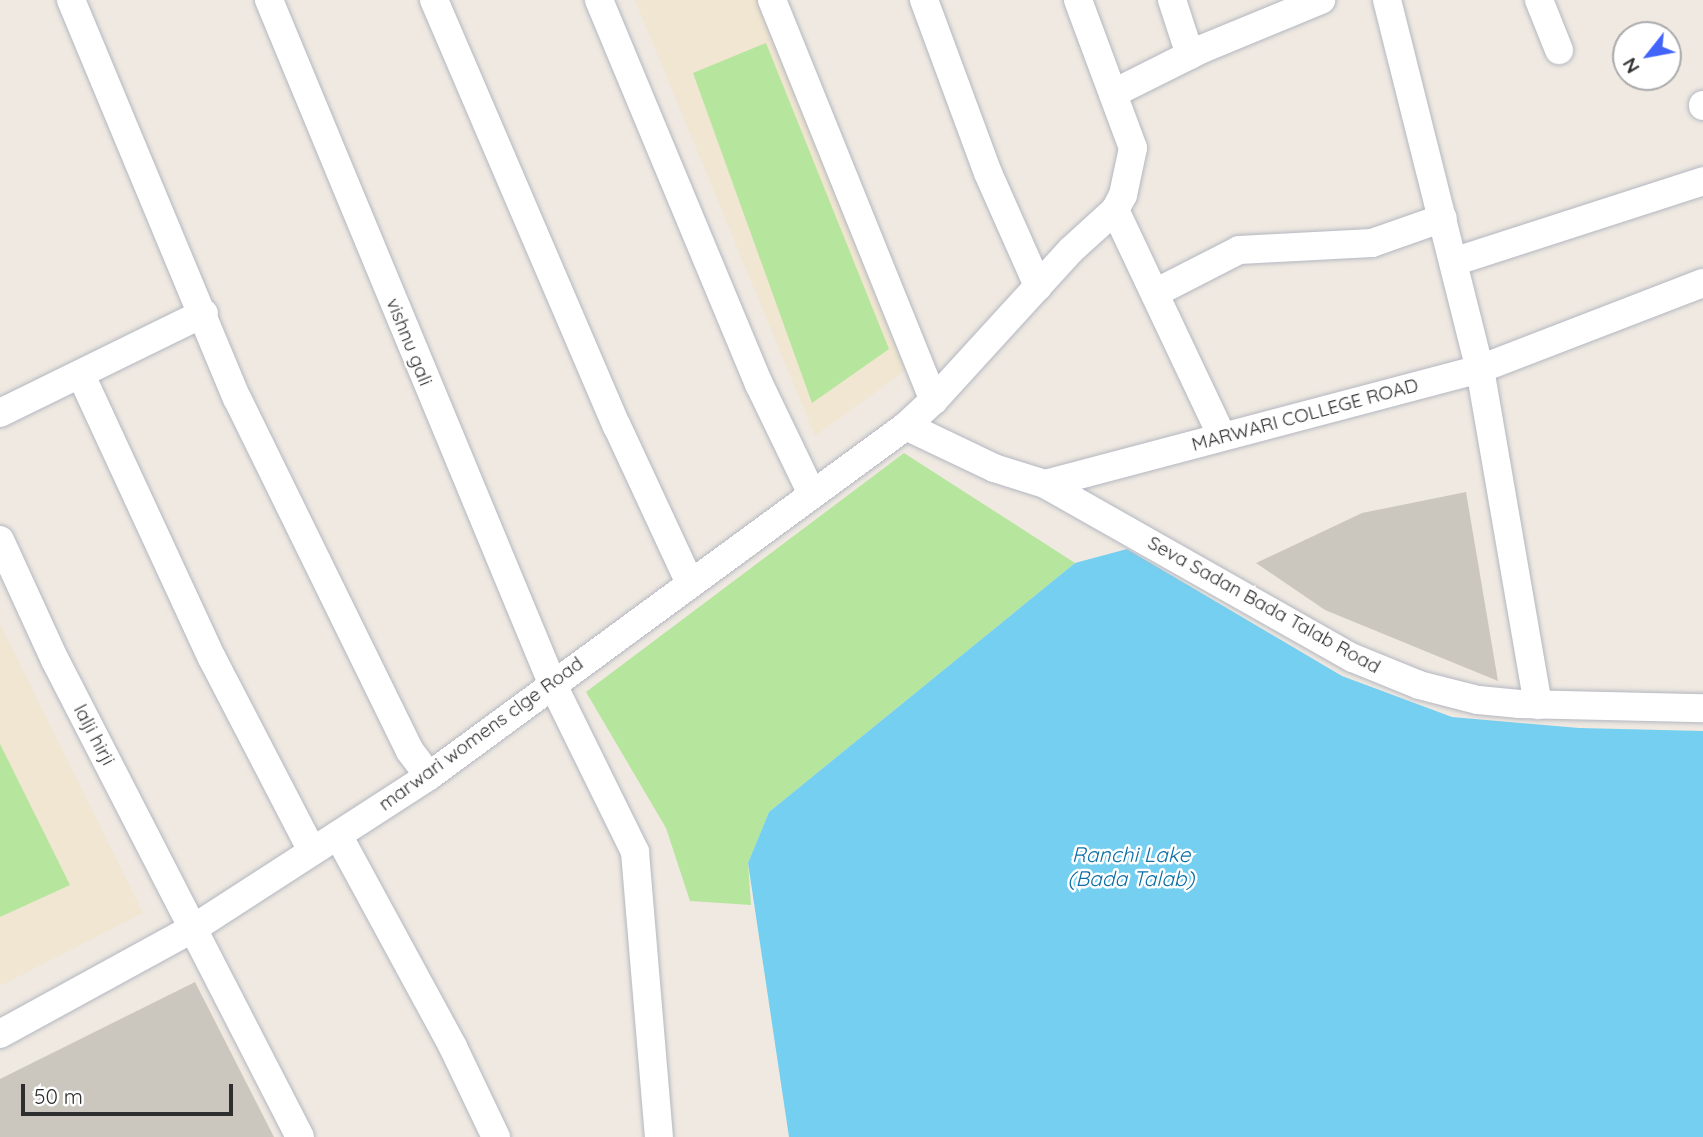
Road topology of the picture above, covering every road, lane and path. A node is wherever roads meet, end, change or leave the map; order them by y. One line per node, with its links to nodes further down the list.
1 (71, 0): 22 (street)
2 (269, 0): 33 (street, vishnu gali)
3 (434, 0): 32 (street)
4 (599, 0): 30 (street)
5 (772, 0): 25 (street)
6 (924, 0): 20 (street)
7 (1078, 0): 14 (street)
8 (1172, 0): 13 (street)
9 (1321, 0): 13 (street)
10 (1387, 0): 17 (street)
11 (1539, 0): 12 (street)
12 (1559, 50)
13 (1190, 55): 14 (street)
14 (1114, 93): 16 (street)
15 (1703, 181): 18 (street)
16 (1115, 210): 20 (street, marwari womens clge Road); 21 (street)
17 (1443, 218): 18 (street); 21 (street)
18 (1455, 261): 23 (street)
19 (1703, 283): 23 (street, MARWARI COLLEGE ROAD)
20 (1038, 286): 25 (street, marwari womens clge Road)
21 (1157, 292): 28 (street)
22 (204, 313): 24 (street); 36 (street)
23 (1480, 369): 28 (street, MARWARI COLLEGE ROAD); 34 (street)
24 (81, 375): 26 (street); 38 (street)
25 (934, 400): 27 (street, marwari womens clge Road)
26 (0, 413)
27 (906, 426): 29 (street); 30 (street, marwari womens clge Road)
28 (1222, 436): 29 (street, MARWARI COLLEGE ROAD)
29 (1045, 484): 34 (street, Seva Sadan Bada Talab Road)
30 (812, 494): 32 (street, marwari womens clge Road)
31 (0, 540): 39 (street, lalji hirji)
32 (690, 583): 33 (street, marwari womens clge Road)
33 (552, 683): 36 (street, marwari womens clge Road); 43 (street, vishnu gali)
34 (1538, 705): 35 (street, Seva Sadan Bada Talab Road)
35 (1703, 708)
36 (429, 776): 37 (street, marwari womens clge Road)
37 (338, 835): 38 (street, marwari womens clge Road); 42 (street)
38 (312, 851): 39 (street, marwari womens clge Road)
39 (194, 928): 40 (street, marwari womens clge Road); 41 (street, lalji hirji)
40 (0, 1034)
41 (300, 1137)
42 (496, 1137)
43 (659, 1137)

